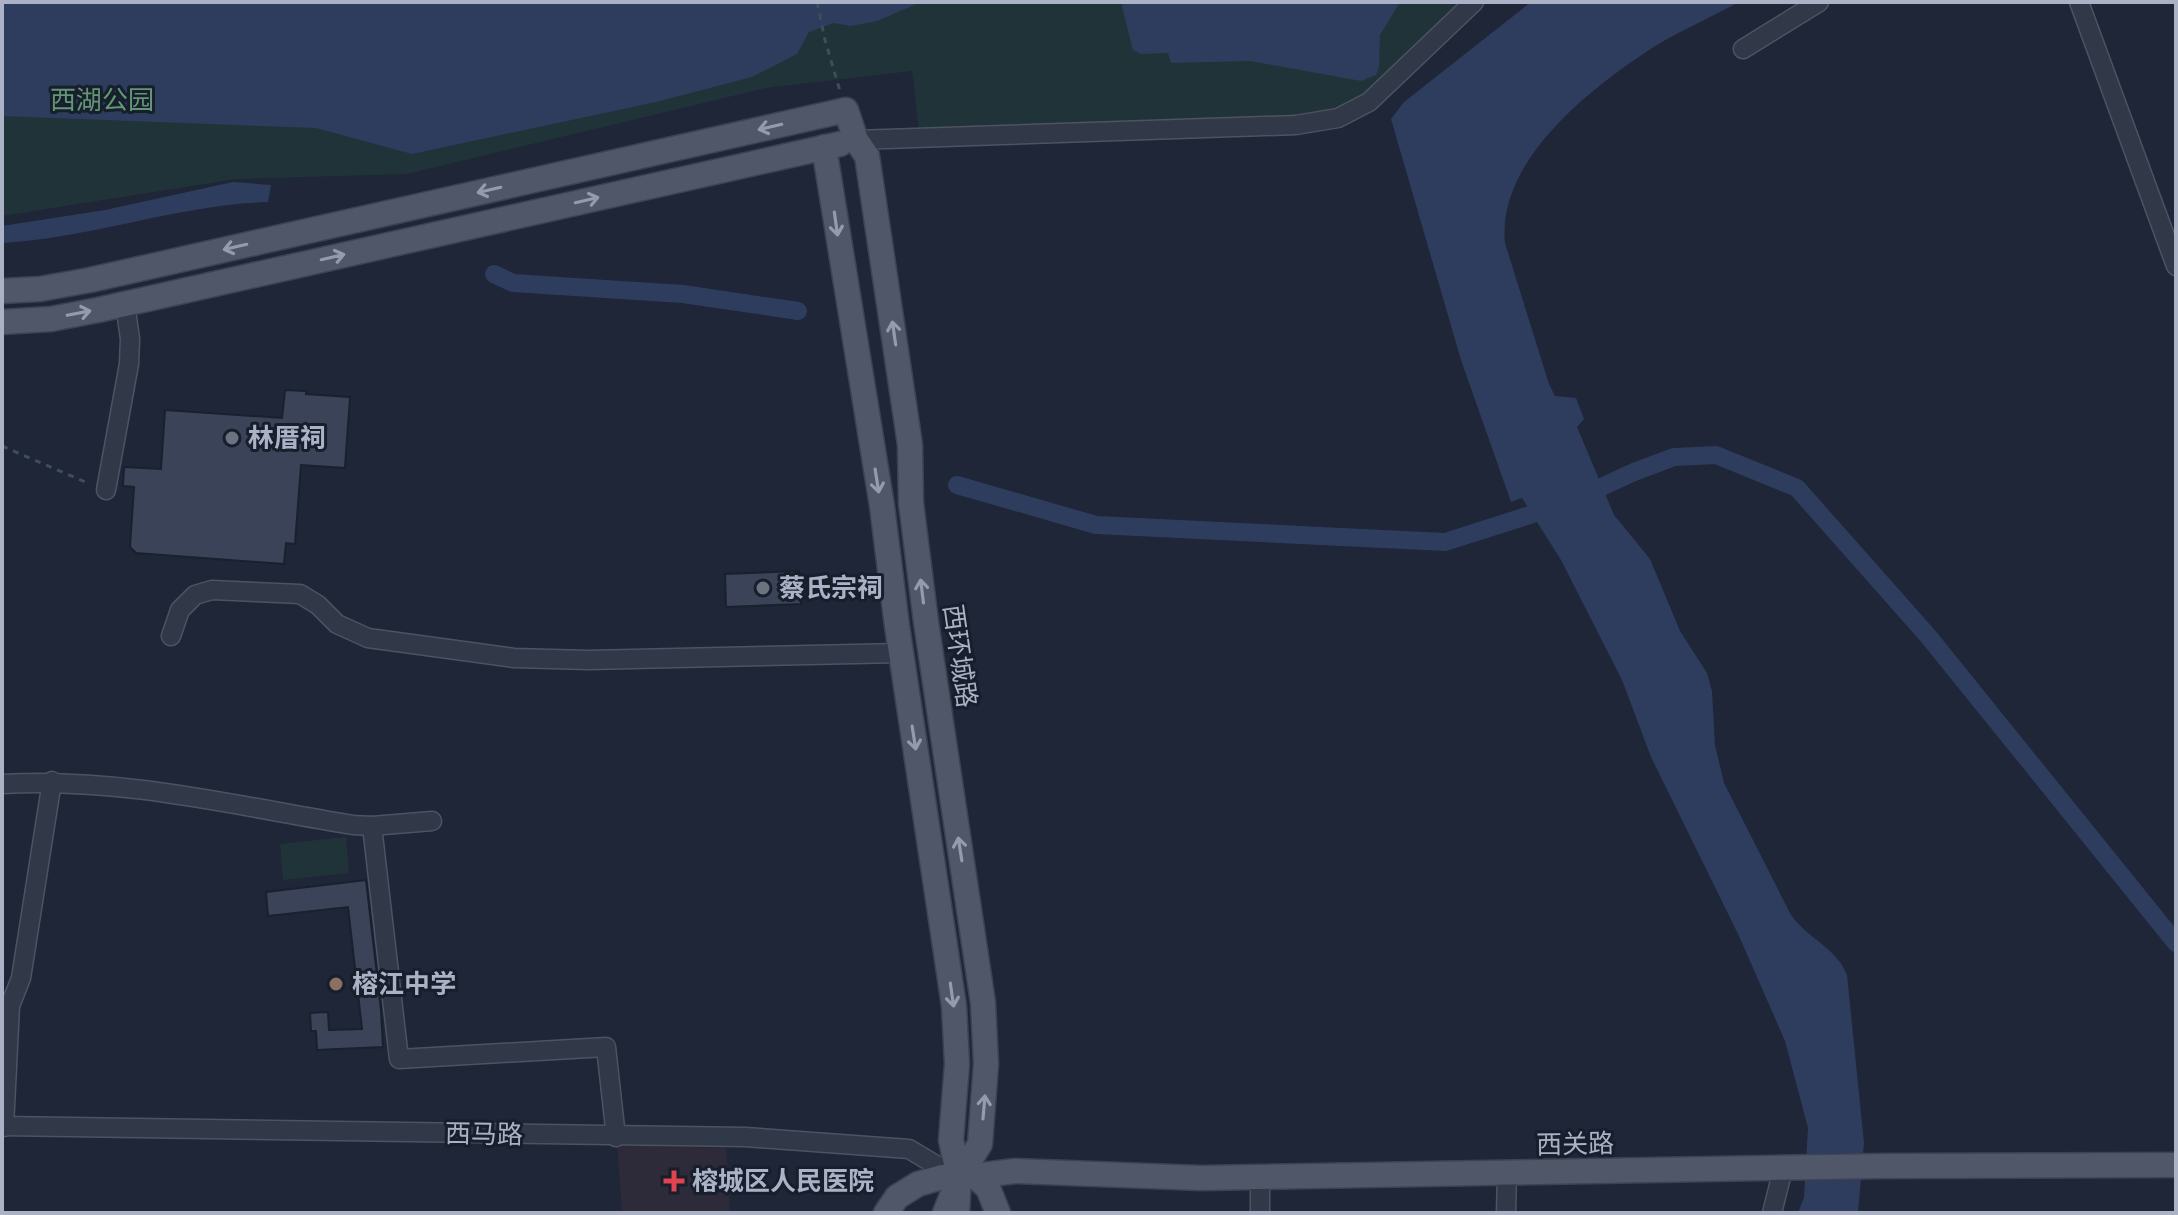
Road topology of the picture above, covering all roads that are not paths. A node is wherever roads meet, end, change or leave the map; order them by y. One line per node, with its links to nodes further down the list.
1 (1474, 2): 5 (street)
2 (1819, 2): 4 (street)
3 (2079, 2): 7 (street)
4 (1743, 49)
5 (856, 140): 6 (main road); 9 (main road, 西环城路, one-way to 9); 24 (main road, 西环城路, one-way to 5)
6 (824, 147): 10 (main road, one-way to 6); 14 (main road, 西环城路, one-way to 14)
7 (2172, 239): 8 (street)
8 (2176, 266)
9 (2, 291)
10 (125, 303): 11 (main road, one-way to 10); 12 (street)
11 (2, 322)
12 (106, 490)
13 (171, 636): 14 (street)
14 (901, 653): 24 (main road, 西环城路, one-way to 24)
15 (52, 781): 16 (street); 18 (street); 19 (street)
16 (2, 784)
17 (432, 821): 18 (street)
18 (372, 826): 20 (street)
19 (3, 1126): 20 (street, 西马路)
20 (616, 1137): 24 (street, 西马路)
21 (2176, 1165): 22 (main road, 西关路)
22 (1790, 1168): 23 (main road, 西关路); 32 (street)
23 (1507, 1173): 25 (main road, 西关路); 31 (street)
24 (967, 1177): 25 (main road, 西关路); 26 (main road, 西关路); 27 (main road, 西环城路); 28 (main road, 西环城路); 29 (main road)
25 (1260, 1177): 30 (street)
26 (886, 1213)
27 (945, 1213)
28 (957, 1213)
29 (998, 1213)
30 (1260, 1213)
31 (1506, 1213)
32 (1772, 1213)

